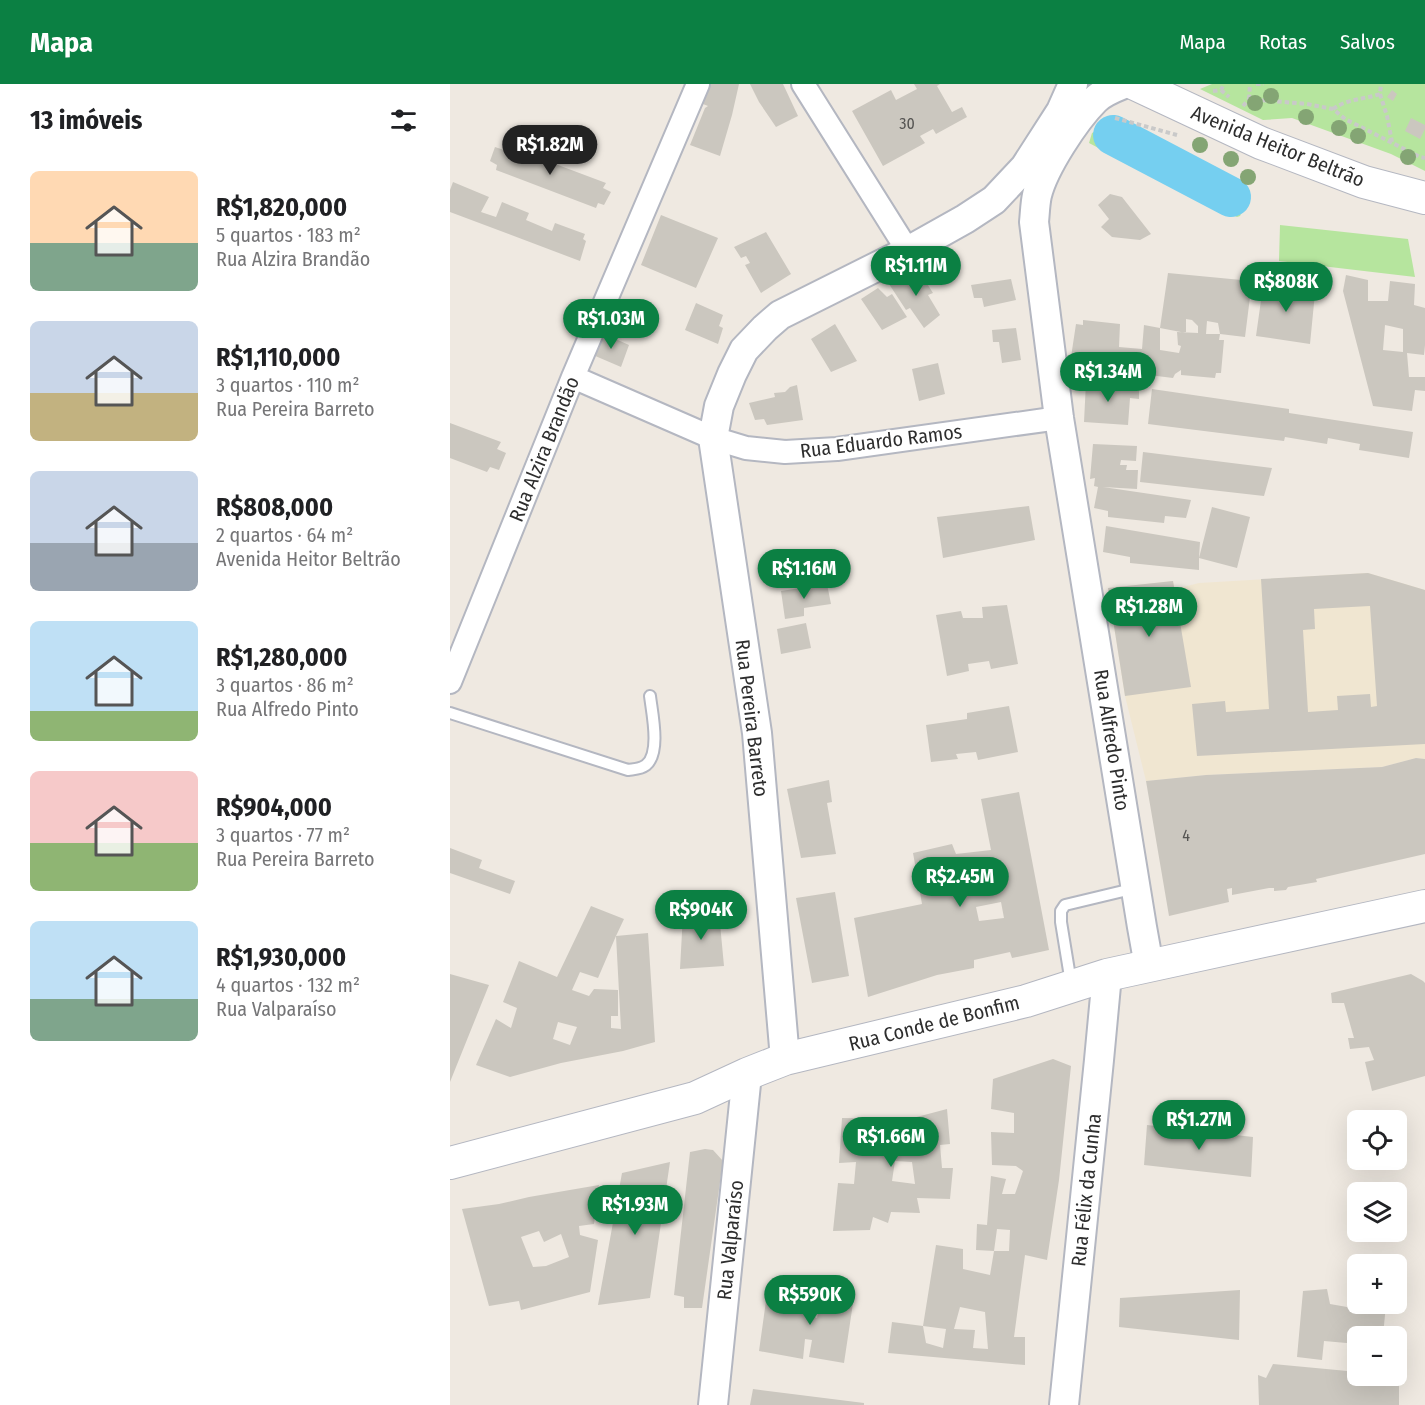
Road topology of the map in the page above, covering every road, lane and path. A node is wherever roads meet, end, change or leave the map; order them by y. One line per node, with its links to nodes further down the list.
1 (698, 84): 24 (street, Rua Alzira Brandão)
2 (803, 84): 23 (street)
3 (1073, 84): 21 (street, Rua Pereira Barreto)
4 (1124, 84): 22 (street, Rua Alfredo Pinto)
5 (1135, 84): 20 (main road, Avenida Heitor Beltrão)
6 (1250, 84): 13 (path)
7 (1256, 84): 8 (path)
8 (1264, 84)
9 (1380, 84): 11 (path)
10 (1221, 90): 12 (path)
11 (1380, 94): 15 (path); 18 (path)
12 (1231, 99)
13 (1249, 99): 14 (path); 15 (path)
14 (1237, 102)
15 (1333, 109): 18 (path)
16 (1111, 116): 17 (path)
17 (1183, 137)
18 (1392, 142): 19 (path)
19 (1425, 158)
20 (1425, 198)
21 (994, 200): 22 (street); 23 (street, Rua Pereira Barreto)
22 (1034, 222): 25 (street, Rua Alfredo Pinto)
23 (908, 251): 26 (street, Rua Pereira Barreto)
24 (573, 377): 26 (street, Rua Eduardo Ramos); 27 (street, Rua Alzira Brandão)
25 (1059, 418): 26 (street, Rua Eduardo Ramos); 30 (street, Rua Alfredo Pinto)
26 (713, 438): 35 (street, Rua Pereira Barreto)
27 (450, 682)
28 (650, 696): 29 (lane)
29 (450, 713)
30 (1136, 888): 32 (street, Rua Alfredo Pinto); 34 (lane)
31 (1425, 906): 32 (main road, Rua Conde de Bonfim)
32 (1149, 966): 33 (main road, Rua Conde de Bonfim)
33 (1107, 975): 34 (main road, Rua Conde de Bonfim); 39 (street, Rua Félix da Cunha)
34 (1071, 986): 35 (main road, Rua Conde de Bonfim)
35 (785, 1059): 36 (main road, Rua Conde de Bonfim)
36 (747, 1074): 37 (main road, Rua Conde de Bonfim); 38 (street, Rua Valparaíso)
37 (450, 1162)
38 (713, 1405)
39 (1064, 1405)

